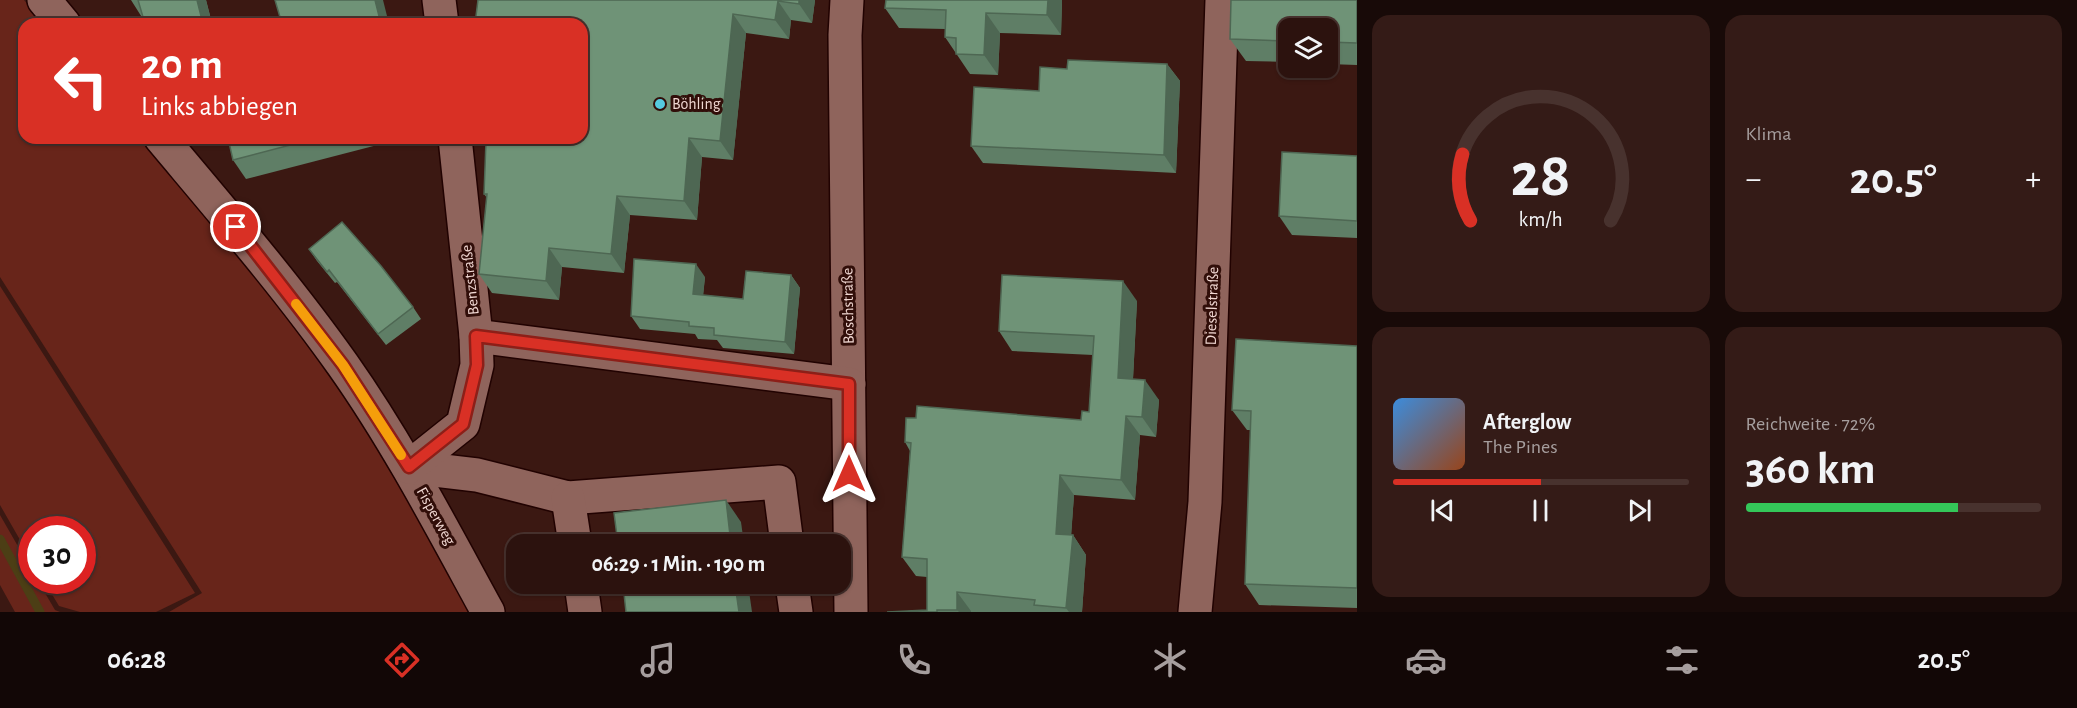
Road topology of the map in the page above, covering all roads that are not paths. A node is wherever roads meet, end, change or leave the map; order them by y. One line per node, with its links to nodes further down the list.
1 (44, 0): 5 (street)
2 (439, 0): 6 (street)
3 (847, 0): 10 (street, Boschstraße)
4 (1222, 0): 21 (street, Dieselstraße)
5 (59, 18)
6 (441, 18)
7 (166, 144): 11 (street, Fisperweg)
8 (456, 144): 9 (street, Benzstraße)
9 (476, 336): 10 (street); 11 (street, Benzstraße)
10 (849, 384): 15 (street, Boschstraße)
11 (409, 467): 12 (street); 18 (street, Fisperweg)
12 (568, 498): 13 (street); 14 (street)
13 (573, 534)
14 (786, 534)
15 (848, 534)
16 (582, 594): 19 (street)
17 (793, 594): 20 (street)
18 (488, 612)
19 (585, 612)
20 (796, 612)
21 (1195, 612)

